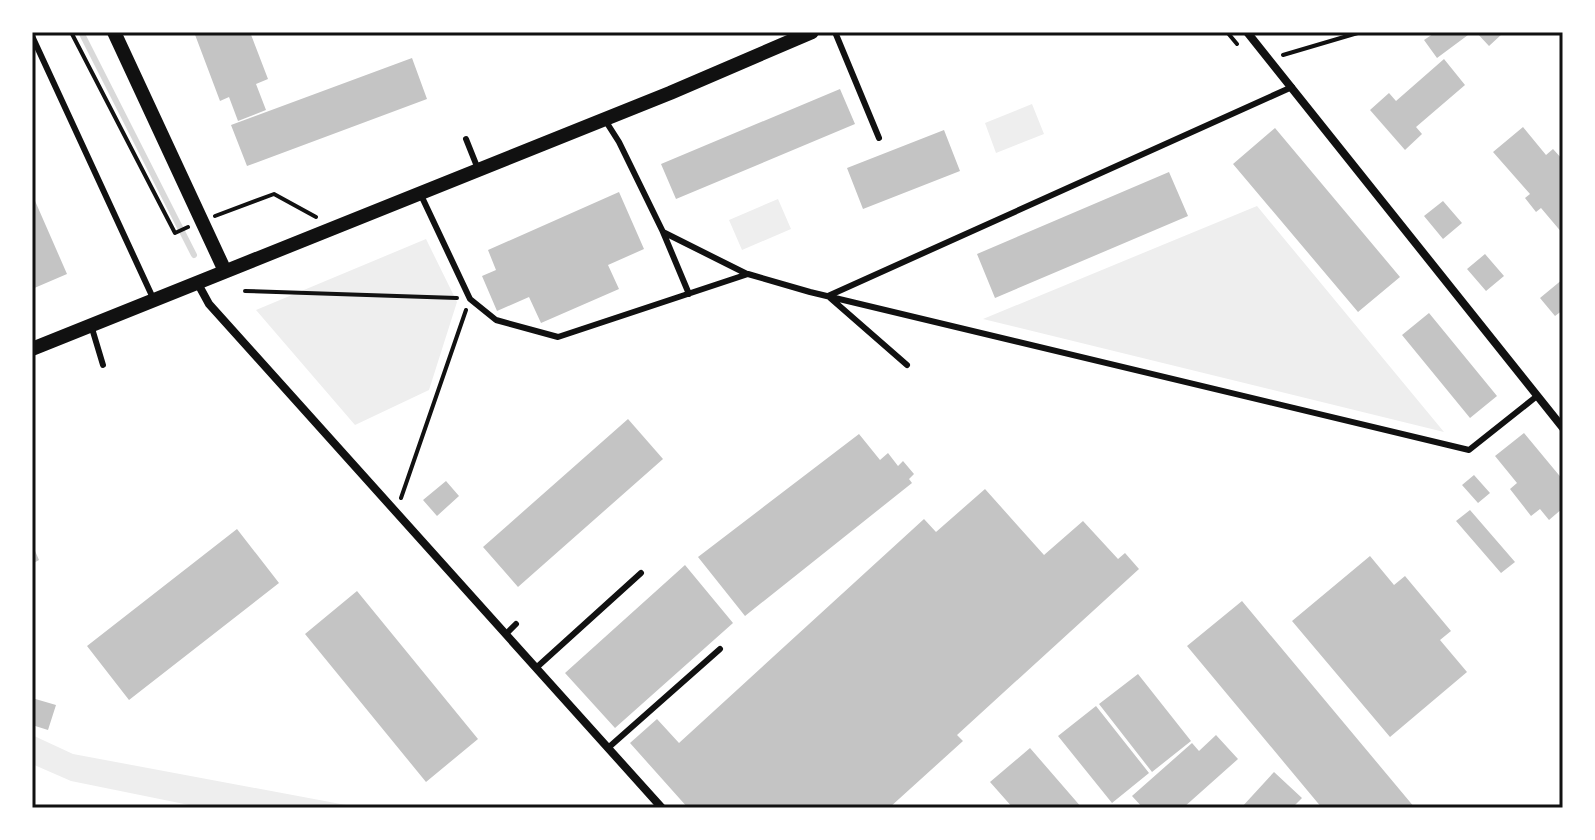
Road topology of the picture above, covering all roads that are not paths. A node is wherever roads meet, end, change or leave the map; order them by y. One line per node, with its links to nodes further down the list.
1 (114, 32): 13 (street)
2 (812, 32): 7 (street)
3 (835, 32): 8 (lane)
4 (1247, 32): 6 (street)
5 (32, 36): 18 (lane)
6 (1292, 87): 17 (lane); 23 (street)
7 (605, 120): 10 (street); 12 (lane)
8 (879, 138)
9 (466, 139): 10 (lane)
10 (479, 170): 11 (street)
11 (420, 193): 13 (street); 16 (lane)
12 (663, 232): 14 (lane); 16 (lane)
13 (225, 271): 15 (street)
14 (748, 274): 16 (lane); 17 (lane)
15 (197, 282): 18 (street); 27 (street)
16 (689, 294)
17 (828, 296): 22 (lane); 23 (lane)
18 (154, 300): 19 (street)
19 (91, 325): 20 (street); 21 (lane)
20 (32, 349)
21 (103, 365)
22 (907, 365)
23 (1537, 396): 24 (street)
24 (1563, 428)
25 (641, 573): 29 (lane)
26 (516, 624): 27 (lane)
27 (506, 634): 29 (street)
28 (720, 649): 30 (lane)
29 (536, 668): 30 (street)
30 (608, 748): 31 (street)
31 (662, 808)

